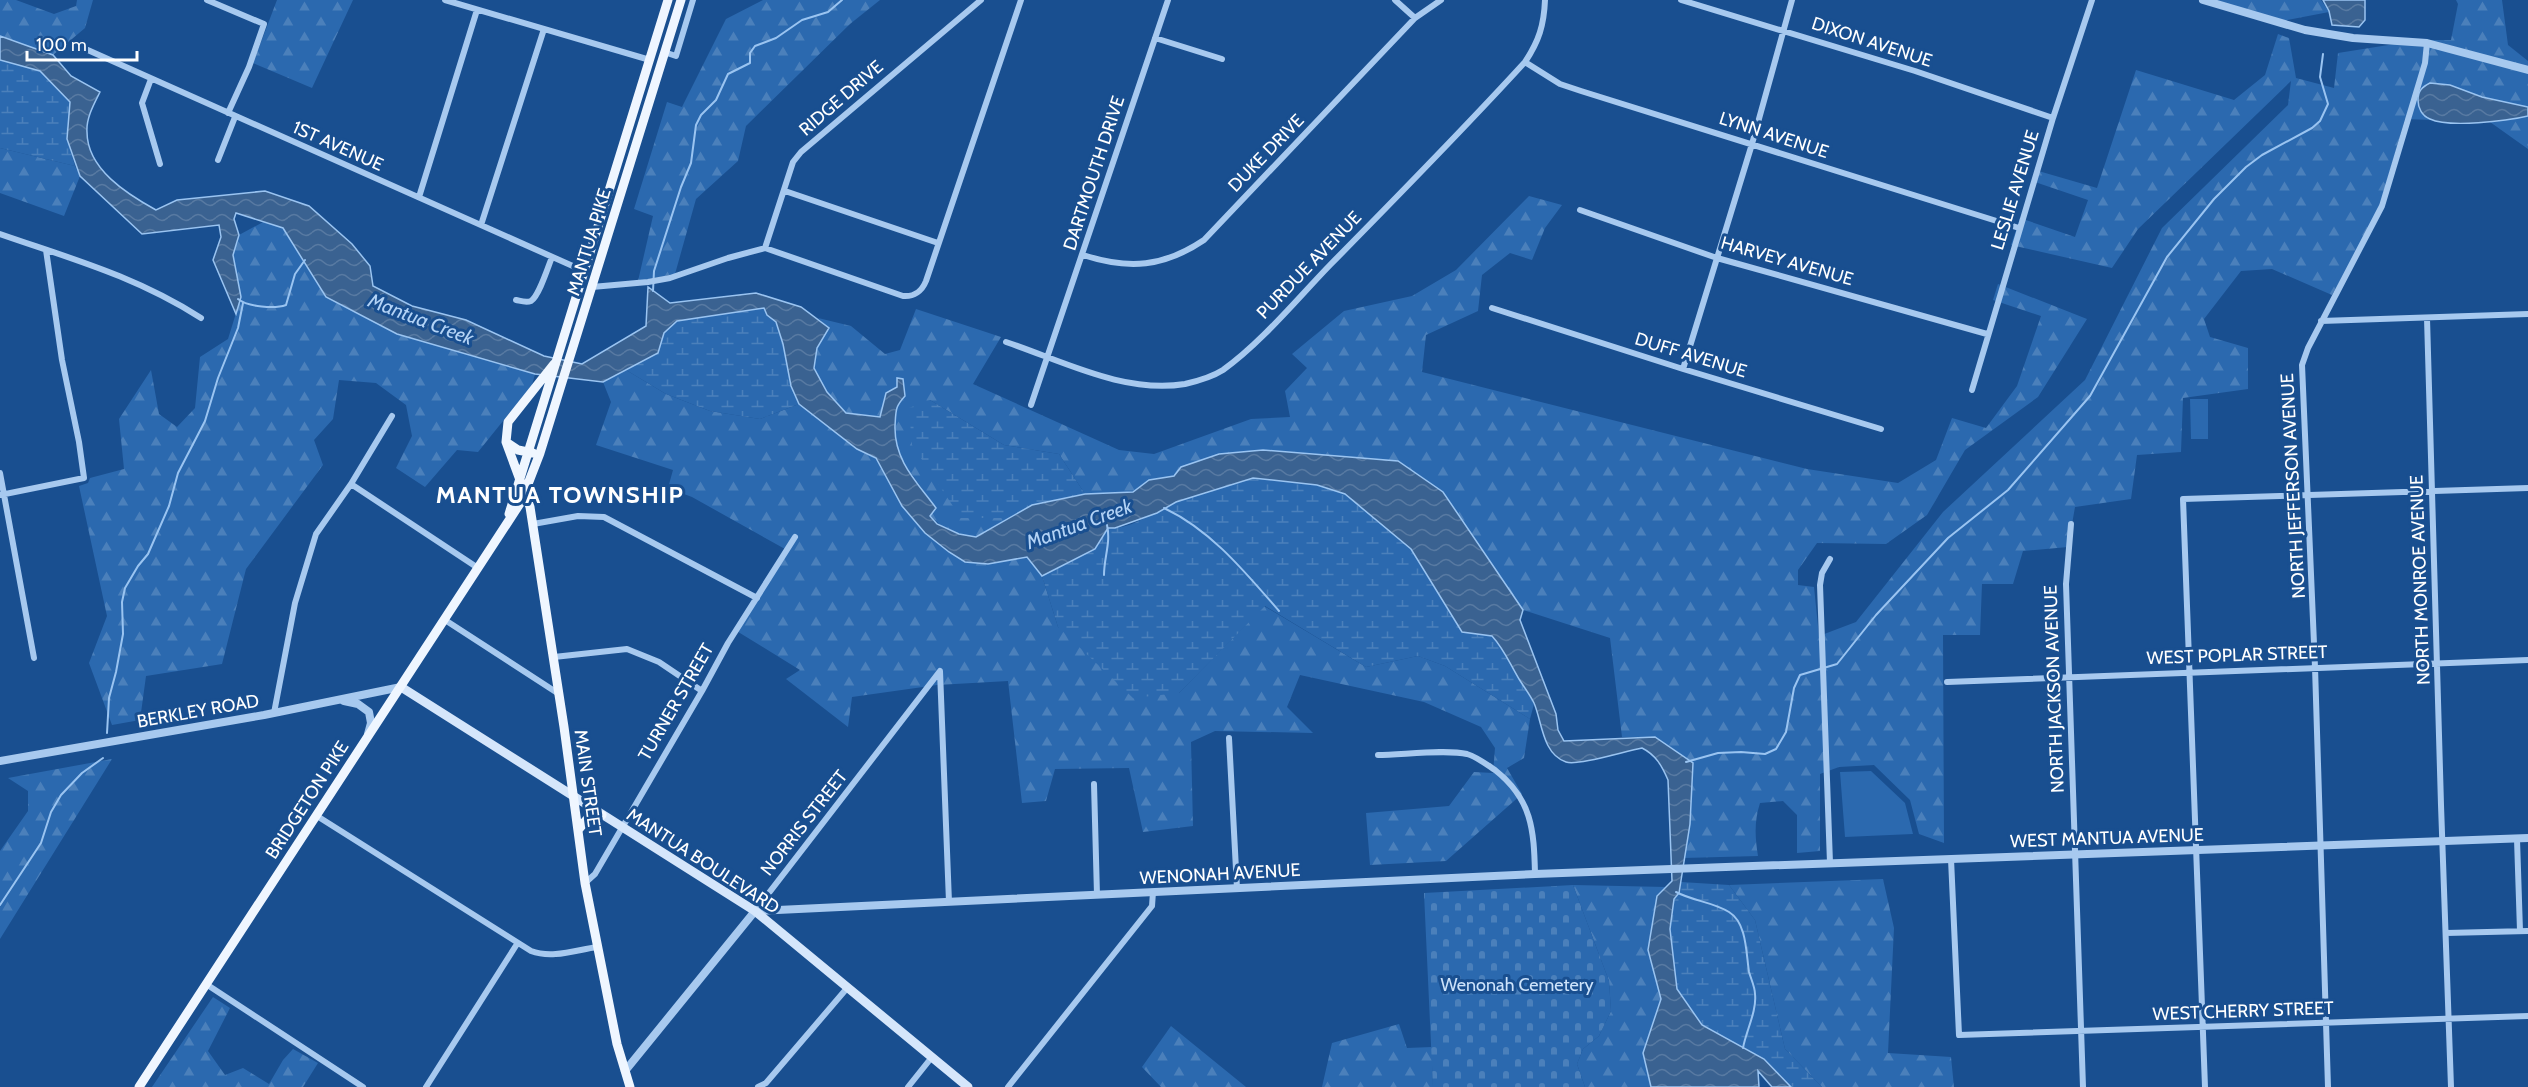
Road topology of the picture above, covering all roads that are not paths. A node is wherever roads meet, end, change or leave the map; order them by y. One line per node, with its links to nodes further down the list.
1 (207, 0): 29 (street)
2 (445, 0): 16 (street)
3 (669, 0): 25 (main road, MANTUA PIKE)
4 (681, 0): 23 (main road, MANTUA PIKE)
5 (693, 0): 23 (street)
6 (981, 0): 35 (street, RIDGE DRIVE)
7 (1021, 0): 41 (street)
8 (1168, 0): 20 (street, DARTMOUTH DRIVE)
9 (1395, 0): 17 (street)
10 (1441, 0): 17 (street, DUKE DRIVE)
11 (1545, 0): 26 (street, PURDUE AVENUE)
12 (1681, 0): 19 (street, DIXON AVENUE)
13 (1792, 0): 19 (street)
14 (2092, 0): 31 (street, LESLIE AVENUE)
15 (2203, 0): 21 (street)
16 (477, 10): 18 (street); 36 (street)
17 (1415, 18): 44 (street, DUKE DRIVE)
18 (544, 29): 25 (street); 38 (street)
19 (1783, 30): 31 (street, DIXON AVENUE); 32 (street)
20 (1155, 38): 24 (street); 44 (street, DARTMOUTH DRIVE)
21 (2427, 43): 27 (street); 54 (street, NORTH JEFFERSON AVENUE)
22 (81, 46): 28 (street, 1ST AVENUE)
23 (664, 52): 48 (main road, MANTUA PIKE)
24 (1222, 59)
25 (650, 60): 47 (main road, MANTUA PIKE)
26 (1525, 62): 32 (street, LYNN AVENUE); 57 (street, PURDUE AVENUE)
27 (2528, 70)
28 (151, 79): 29 (street, 1ST AVENUE); 34 (street)
29 (228, 113): 30 (street, 1ST AVENUE)
30 (235, 117): 33 (street); 36 (street, 1ST AVENUE)
31 (2053, 118): 39 (street, LESLIE AVENUE)
32 (1752, 144): 39 (street, LYNN AVENUE); 46 (street)
33 (218, 160)
34 (160, 164)
35 (784, 190): 41 (street); 42 (street, RIDGE DRIVE)
36 (419, 196): 38 (street, 1ST AVENUE)
37 (1581, 210): 46 (street, HARVEY AVENUE)
38 (481, 225): 45 (street, 1ST AVENUE)
39 (2019, 228): 55 (street, LESLIE AVENUE)
40 (0, 234): 43 (street)
41 (938, 243): 42 (street)
42 (765, 248): 48 (street)
43 (46, 250): 52 (street); 73 (street)
44 (1083, 255): 57 (street, DARTMOUTH DRIVE)
45 (552, 257): 47 (street, 1ST AVENUE); 49 (street)
46 (1717, 258): 55 (street, HARVEY AVENUE); 58 (street)
47 (584, 270): 59 (main road, MANTUA PIKE)
48 (592, 286): 66 (main road, MANTUA PIKE)
49 (516, 300)
50 (1492, 308): 58 (street, DUFF AVENUE)
51 (2528, 314): 53 (street)
52 (201, 318)
53 (2427, 318): 54 (street); 72 (street, NORTH MONROE AVENUE)
54 (2321, 321): 74 (street, NORTH JEFFERSON AVENUE)
55 (1987, 334): 60 (street, LESLIE AVENUE)
56 (1006, 342): 57 (street, PURDUE AVENUE)
57 (1048, 356): 61 (street, DARTMOUTH DRIVE)
58 (1683, 369): 63 (street, DUFF AVENUE)
59 (545, 383): 64 (main road, MANTUA PIKE); 65 (main road)
60 (1972, 390)
61 (1031, 405)
62 (392, 416): 69 (street)
63 (1881, 429)
64 (506, 442): 65 (main road); 68 (main road, MAIN STREET)
65 (528, 452): 66 (main road); 68 (main road)
66 (540, 453): 71 (main road, MANTUA PIKE)
67 (0, 473): 73 (street)
68 (520, 483): 71 (main road, MAIN STREET); 77 (main road, BRIDGETON PIKE)
69 (351, 484): 80 (street); 95 (street)
70 (2528, 488): 72 (street)
71 (525, 492): 75 (main road, MAIN STREET); 77 (main road, BRIDGETON PIKE)
72 (2432, 492): 74 (street); 86 (street, NORTH MONROE AVENUE)
73 (2, 494): 84 (street)
74 (2309, 496): 87 (street, NORTH JEFFERSON AVENUE); 88 (street)
75 (533, 524): 81 (street); 83 (main road, MAIN STREET)
76 (2071, 524): 89 (street, NORTH JACKSON AVENUE)
77 (502, 530): 80 (main road, BRIDGETON PIKE)
78 (795, 537): 81 (street, TURNER STREET)
79 (1830, 559): 113 (street)
80 (478, 568): 82 (main road, BRIDGETON PIKE)
81 (757, 598): 92 (street, TURNER STREET)
82 (445, 620): 91 (main road, BRIDGETON PIKE); 93 (street)
83 (554, 657): 92 (street); 93 (main road, MAIN STREET)
84 (34, 658)
85 (2528, 660): 86 (street, WEST POPLAR STREET)
86 (2438, 663): 87 (street, WEST POPLAR STREET); 108 (street, NORTH MONROE AVENUE)
87 (2315, 667): 88 (street, WEST POPLAR STREET); 109 (street, NORTH JEFFERSON AVENUE)
88 (2191, 672): 89 (street, WEST POPLAR STREET); 110 (street)
89 (2068, 677): 90 (street, WEST POPLAR STREET); 111 (street, NORTH JACKSON AVENUE)
90 (1947, 682)
91 (401, 687): 94 (street, BERKLEY ROAD); 96 (main road, BRIDGETON PIKE); 101 (main road, MANTUA BOULEVARD)
92 (702, 691): 104 (street, TURNER STREET)
93 (559, 694): 101 (main road, MAIN STREET)
94 (340, 700): 95 (street, BERKLEY ROAD); 96 (street)
95 (274, 712): 99 (street, BERKLEY ROAD)
96 (367, 738): 103 (main road, BRIDGETON PIKE)
97 (1229, 738): 117 (street)
98 (1378, 755): 115 (street)
99 (0, 761)
100 (1094, 783): 119 (street)
101 (572, 795): 102 (main road, MANTUA BOULEVARD); 105 (main road, MAIN STREET)
102 (602, 815): 104 (main road, MANTUA BOULEVARD); 105 (main road)
103 (317, 816): 125 (street); 127 (main road, BRIDGETON PIKE)
104 (622, 827): 116 (street, TURNER STREET); 121 (main road, MANTUA BOULEVARD)
105 (578, 830): 116 (main road, MAIN STREET)
106 (2528, 838): 107 (street, WEST MANTUA AVENUE)
107 (2517, 839): 108 (street, WEST MANTUA AVENUE); 122 (street)
108 (2442, 841): 109 (street, WEST MANTUA AVENUE); 124 (street, NORTH MONROE AVENUE)
109 (2320, 846): 110 (street, WEST MANTUA AVENUE); 131 (street, NORTH JEFFERSON AVENUE)
110 (2198, 850): 111 (street, WEST MANTUA AVENUE); 132 (street)
111 (2074, 855): 112 (street, WEST MANTUA AVENUE); 133 (street, NORTH JACKSON AVENUE)
112 (1951, 859): 113 (street, WEST MANTUA AVENUE); 133 (street, WEST CHERRY STREET)
113 (1830, 863): 114 (street, WEST MANTUA AVENUE)
114 (1687, 869): 115 (street, WENONAH AVENUE)
115 (1535, 874): 117 (street, WENONAH AVENUE)
116 (585, 883): 126 (main road, MAIN STREET)
117 (1237, 888): 118 (street, WENONAH AVENUE)
118 (1154, 892): 119 (street, WENONAH AVENUE); 144 (street)
119 (1097, 894): 120 (street, WENONAH AVENUE)
120 (948, 902): 121 (street, WENONAH AVENUE); 121 (street, NORRIS STREET)
121 (755, 911): 128 (main road, MANTUA BOULEVARD); 135 (street, NORRIS STREET)
122 (2520, 931): 123 (street); 124 (street)
123 (2528, 931)
124 (2446, 933): 130 (street, NORTH MONROE AVENUE)
125 (517, 944): 126 (street); 139 (street)
126 (597, 947): 135 (main road, MAIN STREET)
127 (207, 984): 137 (main road, BRIDGETON PIKE); 138 (street)
128 (848, 987): 134 (main road, MANTUA BOULEVARD); 136 (street)
129 (2528, 1017): 130 (street, WEST CHERRY STREET)
130 (2449, 1019): 131 (street, WEST CHERRY STREET); 148 (street, NORTH MONROE AVENUE)
131 (2326, 1023): 132 (street, WEST CHERRY STREET); 147 (street, NORTH JEFFERSON AVENUE)
132 (2204, 1027): 133 (street, WEST CHERRY STREET); 146 (street)
133 (2080, 1031): 145 (street, NORTH JACKSON AVENUE)
134 (932, 1057): 142 (street); 143 (main road, MANTUA BOULEVARD)
135 (625, 1071): 140 (main road, MAIN STREET)
136 (767, 1085): 141 (street)
137 (139, 1087)
138 (363, 1087)
139 (426, 1087)
140 (630, 1087)
141 (758, 1087)
142 (908, 1087)
143 (968, 1087)
144 (1008, 1087)
145 (2083, 1087)
146 (2205, 1087)
147 (2328, 1087)
148 (2451, 1087)

